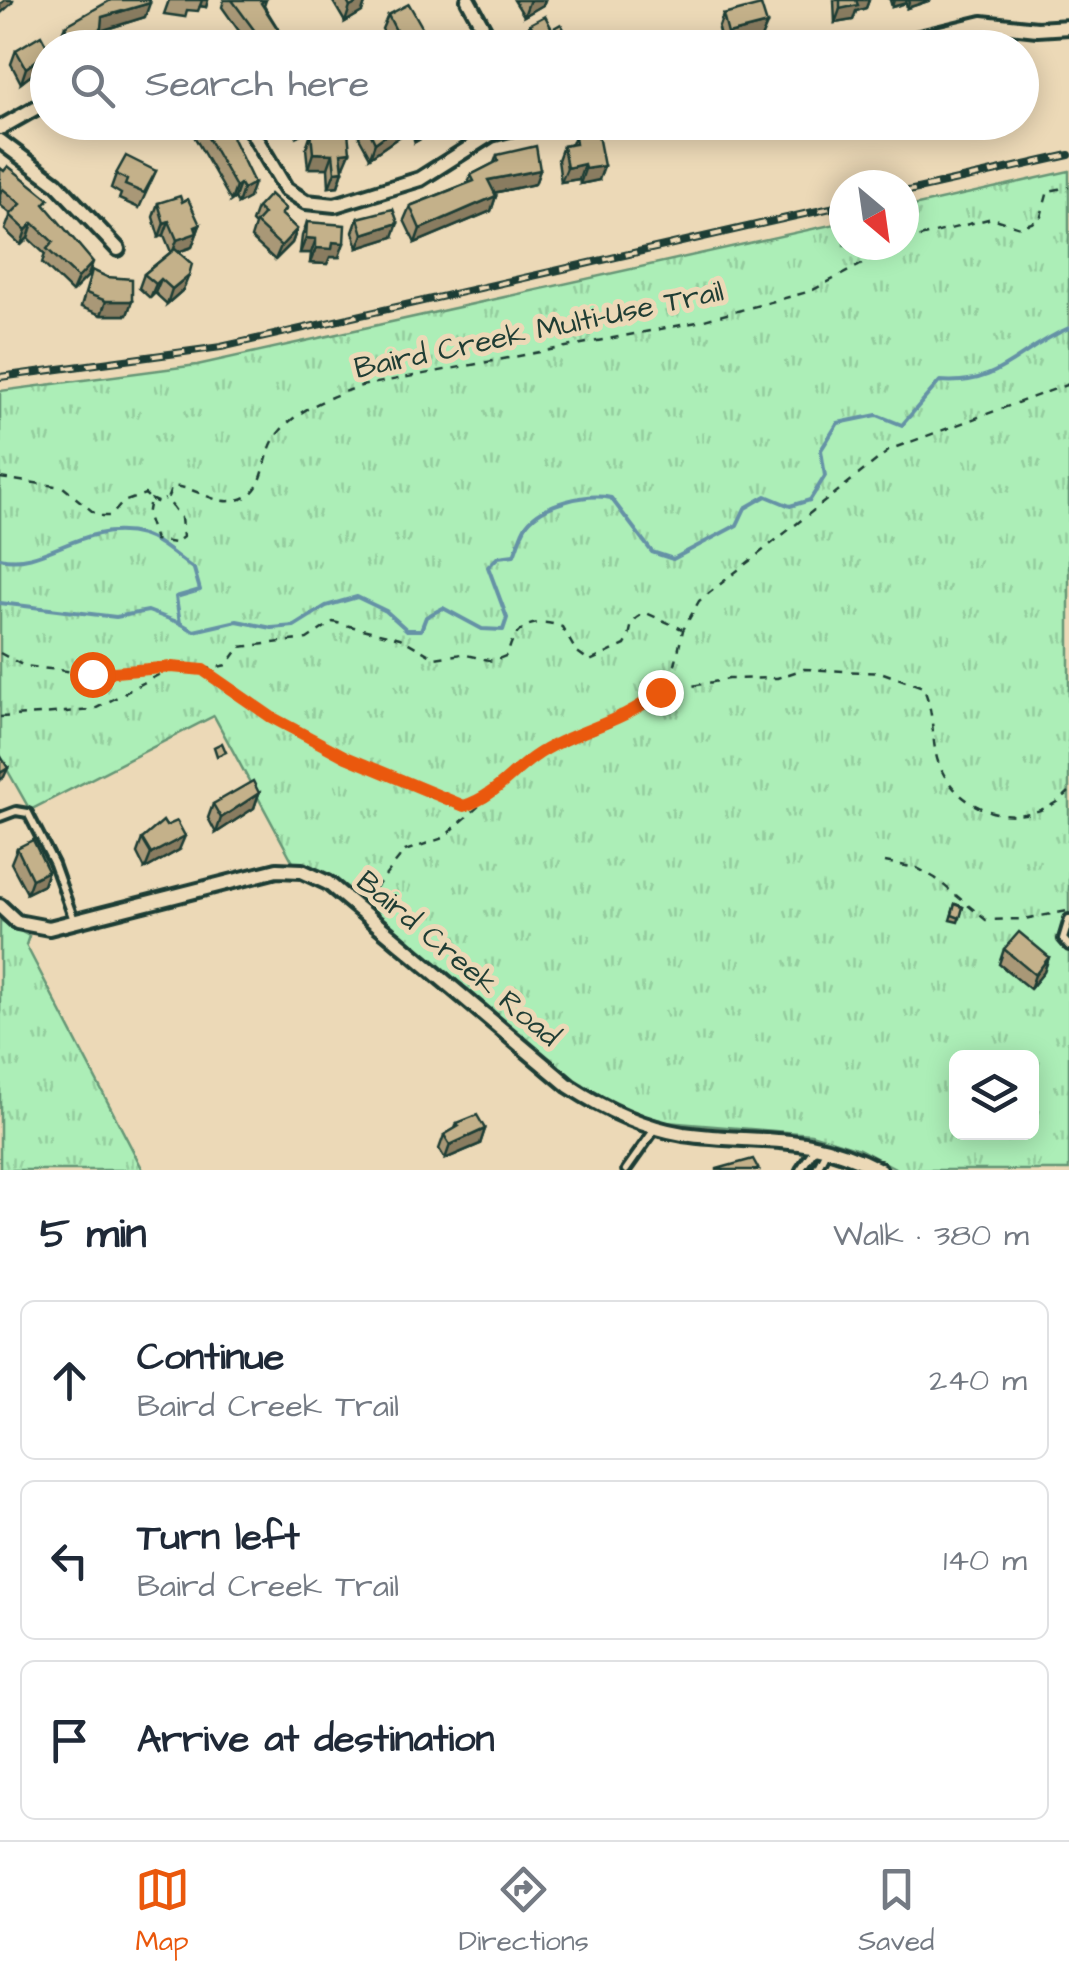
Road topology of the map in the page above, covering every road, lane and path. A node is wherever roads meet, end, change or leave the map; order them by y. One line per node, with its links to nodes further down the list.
1 (468, 0): 3 (street)
2 (1069, 27): 6 (street)
3 (484, 30)
4 (953, 30): 5 (street)
5 (1037, 30)
6 (1037, 30)
7 (30, 112): 8 (street)
8 (0, 128)
9 (256, 140): 10 (street)
10 (481, 140)
11 (0, 141): 14 (street)
12 (1069, 187): 13 (path)
13 (919, 237)
14 (118, 248)
15 (870, 260): 19 (path, Baird Creek Multi-Use Trail)
16 (1069, 384): 20 (path)
17 (0, 478): 18 (path)
18 (150, 499): 19 (path); 19 (path)
19 (167, 499)
20 (683, 630): 23 (path); 24 (path)
21 (0, 653): 22 (path)
22 (172, 667): 23 (path); 25 (path)
23 (203, 670): 27 (path)
24 (660, 692): 26 (path); 27 (path)
25 (0, 717)
26 (1069, 792)
27 (489, 798): 31 (path)
28 (0, 817): 33 (lane)
29 (886, 862): 32 (path)
30 (0, 906): 33 (street, Baird Creek Road)
31 (358, 908): 33 (street, Baird Creek Road); 35 (street, Baird Creek Road)
32 (1069, 915): 34 (lane)
33 (74, 922)
34 (1069, 946)
35 (656, 1128): 36 (street, Baird Creek Road); 37 (lane)
36 (822, 1146): 38 (lane); 39 (lane); 40 (street, Baird Creek Road)
37 (626, 1170)
38 (800, 1170)
39 (816, 1170)
40 (880, 1170)

